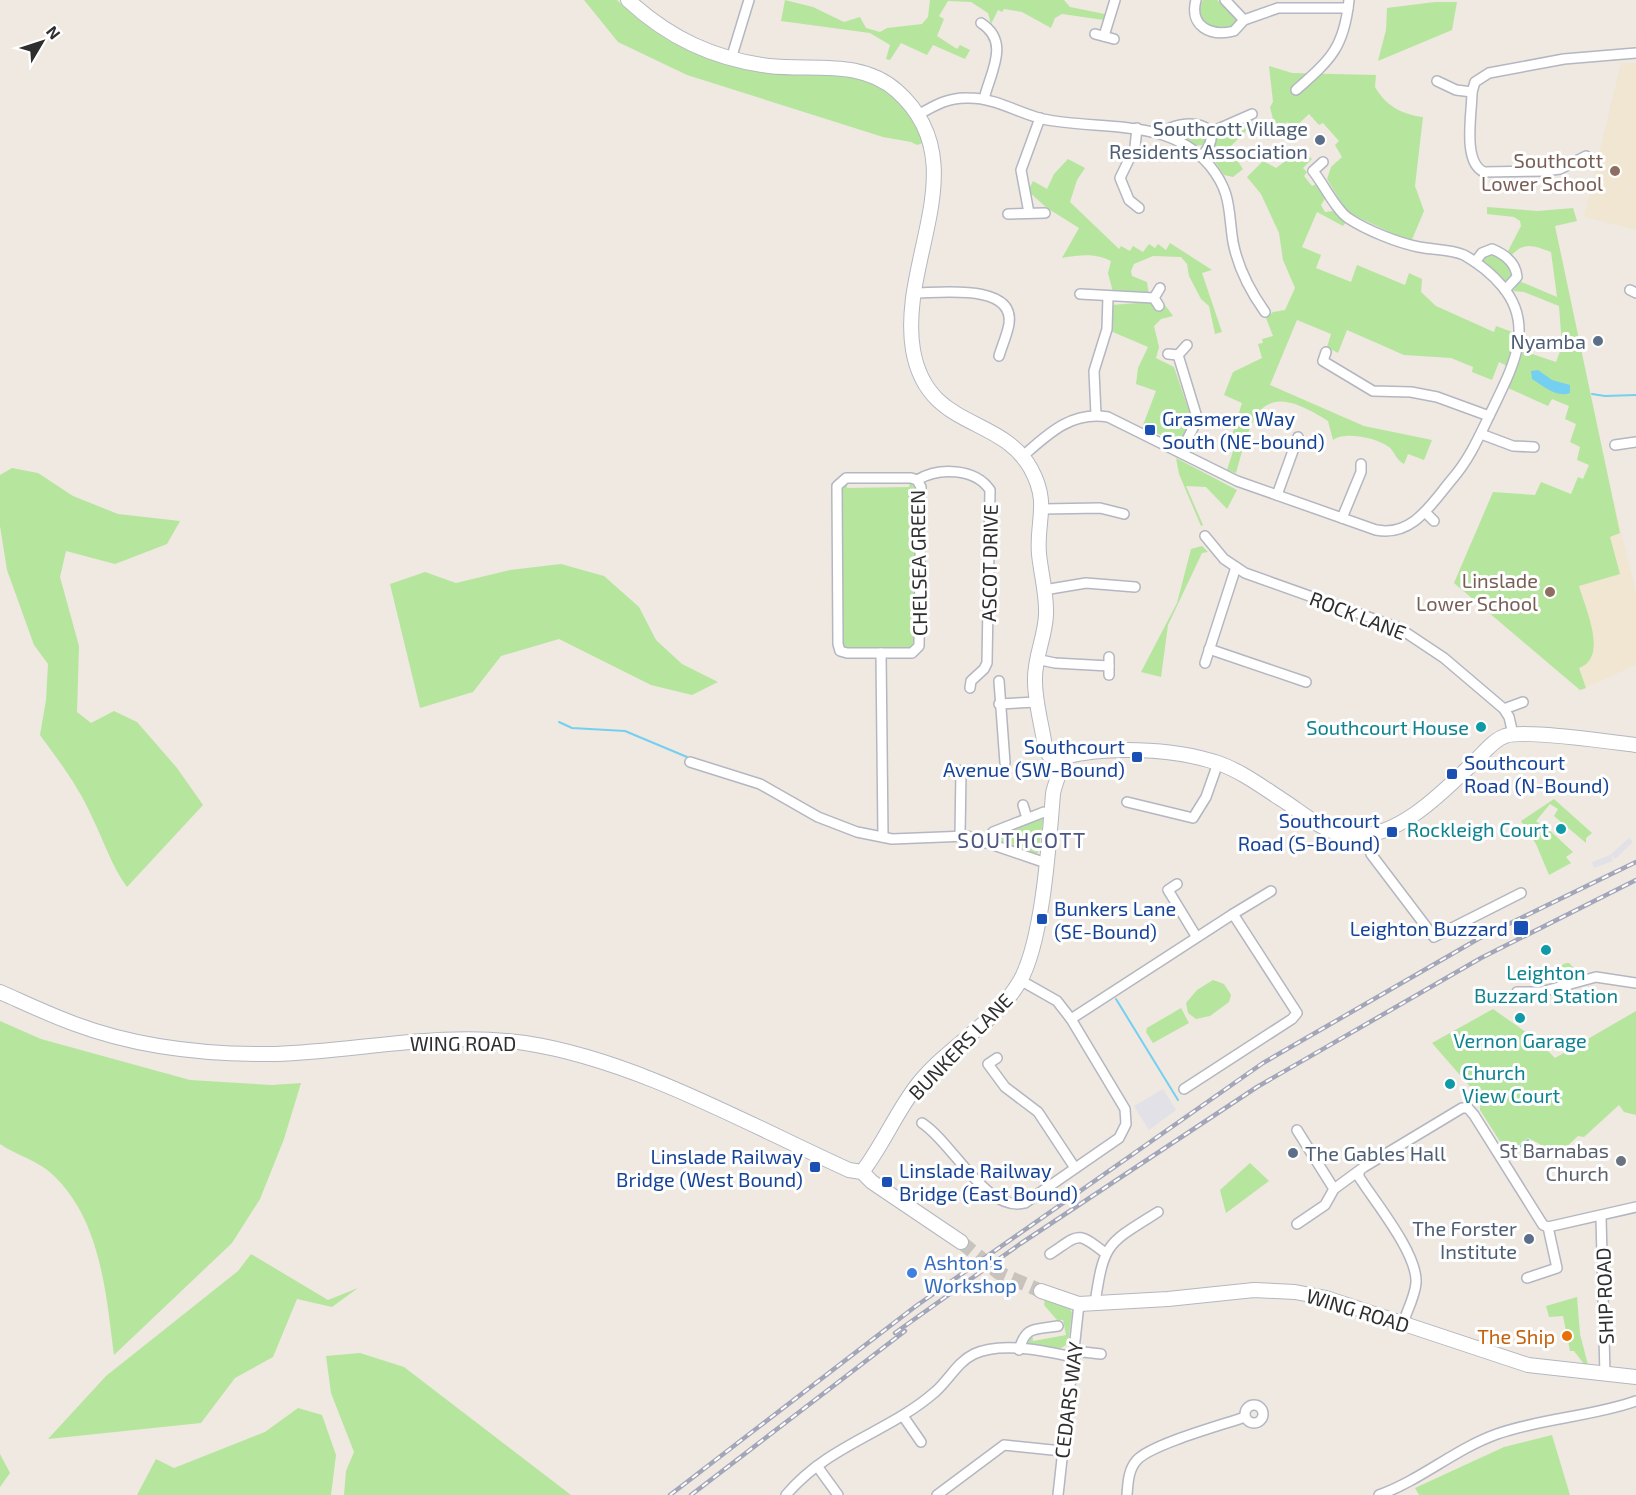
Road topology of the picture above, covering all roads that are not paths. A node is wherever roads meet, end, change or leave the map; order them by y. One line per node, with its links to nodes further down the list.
1 (628, 0): 11 (street)
2 (749, 0): 11 (street)
3 (1115, 0): 9 (street)
4 (1196, 0): 7 (street)
5 (1225, 0): 7 (street)
6 (1348, 4): 7 (street); 13 (street)
7 (1244, 20)
8 (981, 23): 15 (street)
9 (1104, 36)
10 (1636, 53): 14 (street)
11 (731, 59): 17 (street)
12 (1437, 81): 14 (street)
13 (1296, 90)
14 (1472, 92): 22 (street)
15 (984, 99): 17 (street); 18 (street)
16 (1252, 114): 20 (street)
17 (918, 115): 32 (street)
18 (1040, 118): 19 (street); 26 (street)
19 (1137, 128): 21 (street); 25 (street)
20 (1211, 132): 21 (street); 23 (street)
21 (1162, 133): 23 (street)
22 (1586, 156)
23 (1201, 157): 35 (street)
24 (1323, 162): 29 (street)
25 (1139, 208)
26 (1029, 213): 27 (street); 28 (street)
27 (1045, 213)
28 (1008, 214)
29 (1475, 262): 31 (street); 31 (street)
30 (1160, 288): 34 (street)
31 (1505, 290): 40 (street)
32 (915, 292): 37 (street); 49 (street)
33 (1080, 294): 34 (street)
34 (1108, 297): 39 (street)
35 (1266, 312)
36 (1187, 345): 48 (street)
37 (999, 356)
38 (1323, 361): 40 (street)
39 (1096, 415): 48 (street); 49 (street)
40 (1489, 416): 42 (street)
41 (1623, 433): 45 (street)
42 (1481, 434): 47 (street); 55 (street)
43 (1294, 441): 52 (street)
44 (1636, 442): 45 (street)
45 (1625, 443): 46 (street)
46 (1615, 445)
47 (1534, 447)
48 (1181, 453): 52 (street)
49 (1023, 456): 53 (street)
50 (1361, 464): 56 (street)
51 (917, 480): 63 (street, CHELSEA GREEN); 63 (street, CHELSEA GREEN); 69 (street, ASCOT DRIVE)
52 (1277, 495): 56 (street)
53 (1043, 509): 54 (street); 61 (street)
54 (1121, 511)
55 (1425, 512): 56 (street); 57 (street)
56 (1342, 518)
57 (1434, 521)
58 (1205, 536): 59 (street, ROCK LANE)
59 (1236, 567): 62 (street); 73 (street, ROCK LANE)
60 (1135, 586): 61 (street)
61 (1044, 590): 64 (street)
62 (1209, 649): 65 (street); 68 (street)
63 (881, 653): 89 (street)
64 (1036, 659): 66 (street); 70 (street)
65 (1205, 663)
66 (1109, 666)
67 (999, 681): 72 (street)
68 (1306, 682)
69 (970, 688)
70 (1037, 702): 72 (street); 76 (street)
71 (1523, 702): 73 (street)
72 (999, 704): 78 (street)
73 (1504, 709): 74 (street)
74 (1512, 734): 75 (street); 88 (street)
75 (1636, 745)
76 (1057, 759): 79 (street); 91 (street, BUNKERS LANE)
77 (690, 762): 89 (street)
78 (1005, 763)
79 (1218, 763): 83 (street); 88 (street)
80 (978, 770): 82 (street)
81 (949, 771): 82 (street)
82 (961, 771): 87 (street)
83 (1139, 795)
84 (1023, 805): 86 (street)
85 (1044, 812): 86 (street)
86 (1027, 818): 90 (street)
87 (960, 835): 89 (street); 90 (street)
88 (1368, 835): 94 (street)
89 (883, 837)
90 (986, 843): 91 (street)
91 (1046, 863): 97 (street, BUNKERS LANE)
92 (1177, 884): 96 (street)
93 (1271, 891): 95 (street)
94 (1521, 893)
95 (1233, 914): 96 (street); 103 (street)
96 (1196, 936): 101 (street)
97 (1020, 980): 101 (street); 107 (street, BUNKERS LANE)
98 (1636, 983): 100 (street)
99 (0, 992): 107 (street, WING ROAD)
100 (1517, 992)
101 (1071, 1019): 106 (street)
102 (997, 1058): 106 (street)
103 (1184, 1089)
104 (922, 1123): 106 (street)
105 (1297, 1130): 109 (street)
106 (1075, 1168)
107 (862, 1172): 115 (street, WING ROAD)
108 (1359, 1172): 109 (street); 114 (street); 124 (street)
109 (1334, 1189): 113 (street)
110 (1636, 1207): 112 (street)
111 (1158, 1212): 116 (street)
112 (1601, 1217): 114 (street); 129 (street, SHIP ROAD)
113 (1297, 1224)
114 (1548, 1227): 119 (street)
115 (961, 1242)
116 (1105, 1253): 117 (street); 122 (street)
117 (1050, 1254)
118 (1568, 1266): 119 (street)
119 (1557, 1269): 120 (street)
120 (1527, 1278)
121 (1041, 1291): 123 (street, WING ROAD)
122 (1095, 1303): 123 (street, WING ROAD); 124 (street, WING ROAD)
123 (1079, 1304): 127 (street, CEDARS WAY)
124 (1403, 1323): 129 (street, WING ROAD)
125 (1058, 1326): 126 (street)
126 (1018, 1350): 127 (street); 132 (street)
127 (1074, 1354): 128 (street); 135 (street, CEDARS WAY)
128 (1101, 1354)
129 (1605, 1375): 130 (street, WING ROAD)
130 (1636, 1377)
131 (1636, 1401): 142 (street)
132 (903, 1416): 134 (street); 136 (street)
133 (1245, 1417): 141 (street)
134 (921, 1442)
135 (1062, 1451): 139 (street); 140 (street, CEDARS WAY)
136 (817, 1466): 137 (street); 138 (street)
137 (786, 1495)
138 (838, 1495)
139 (937, 1495)
140 (1058, 1495)
141 (1127, 1495)
142 (1379, 1495)

